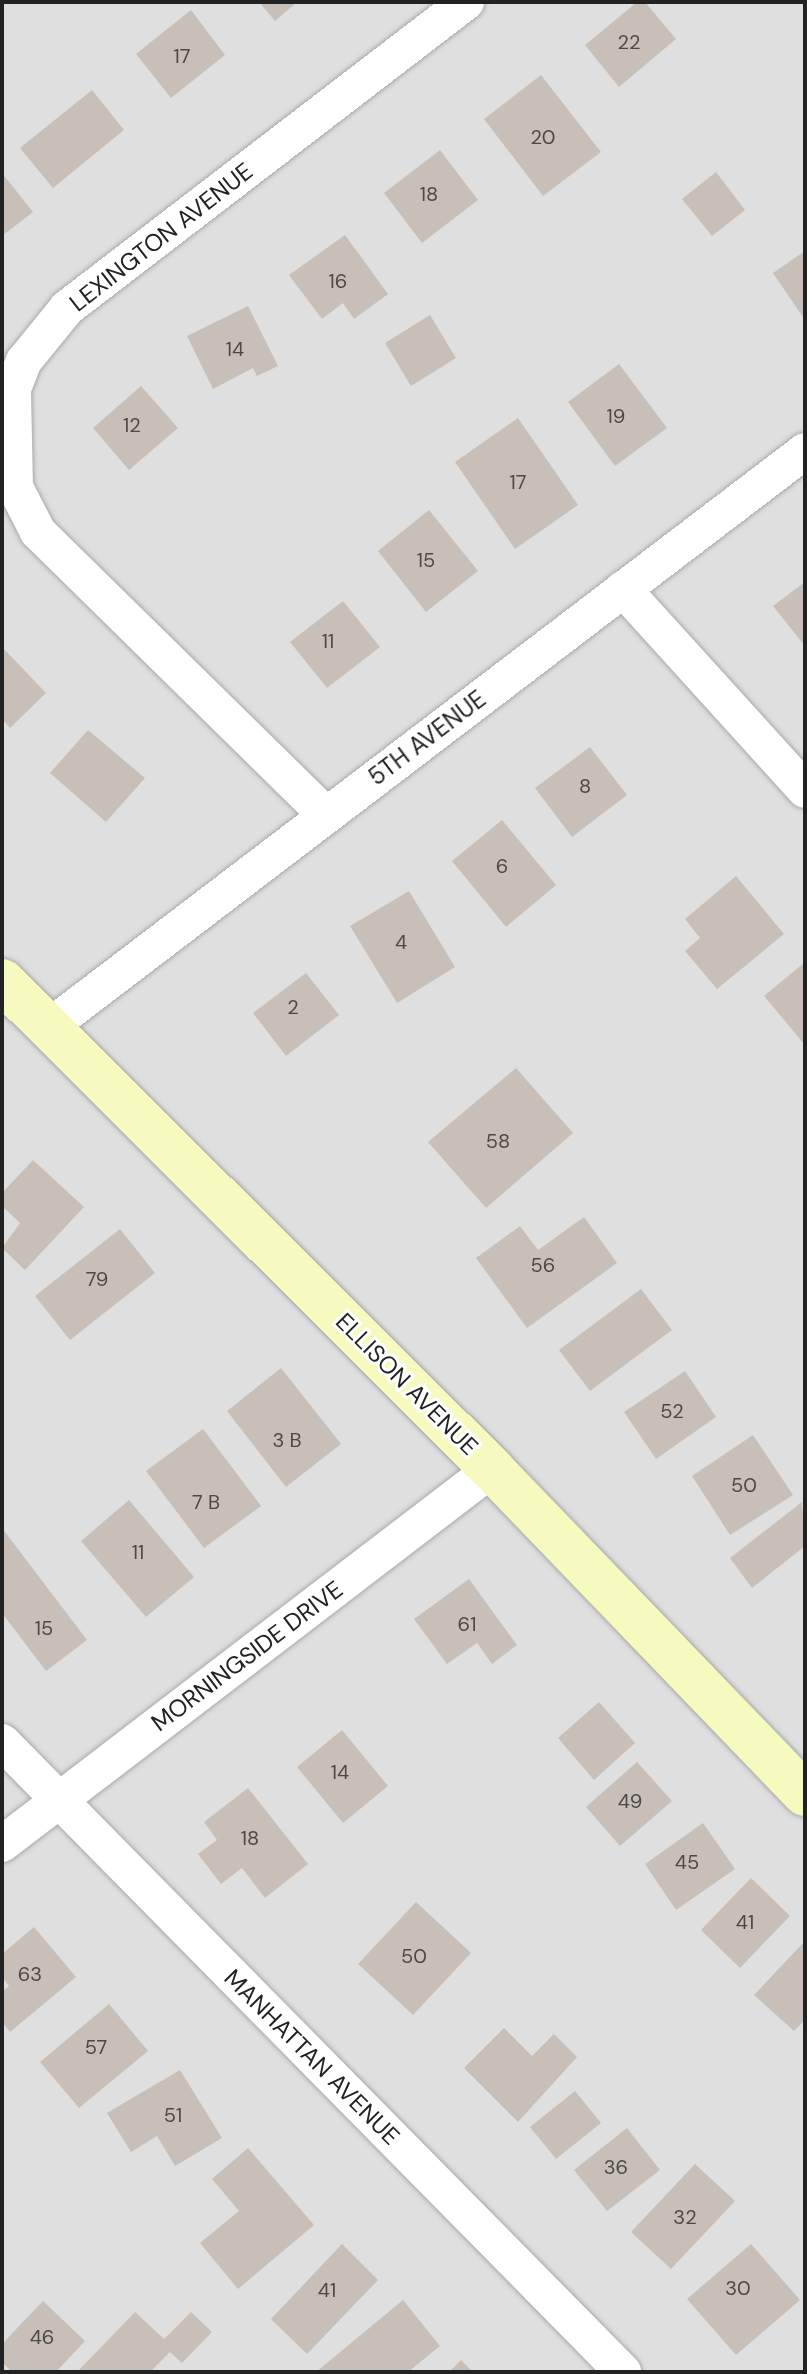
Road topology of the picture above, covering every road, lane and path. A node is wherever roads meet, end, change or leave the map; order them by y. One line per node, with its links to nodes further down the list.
1 (466, 2): 5 (street, LEXINGTON AVENUE)
2 (805, 451): 3 (street, 5TH AVENUE)
3 (623, 589): 4 (street); 5 (street, 5TH AVENUE)
4 (805, 790)
5 (326, 815): 7 (street, 5TH AVENUE)
6 (2, 981): 7 (street, ELLISON AVENUE)
7 (49, 1027): 8 (street, ELLISON AVENUE)
8 (492, 1469): 10 (street, ELLISON AVENUE); 11 (street, MORNINGSIDE DRIVE)
9 (2, 1742): 11 (street, MANHATTAN AVENUE)
10 (805, 1794)
11 (59, 1800): 12 (street, MORNINGSIDE DRIVE); 13 (street, MANHATTAN AVENUE)
12 (2, 1844)
13 (623, 2372)

